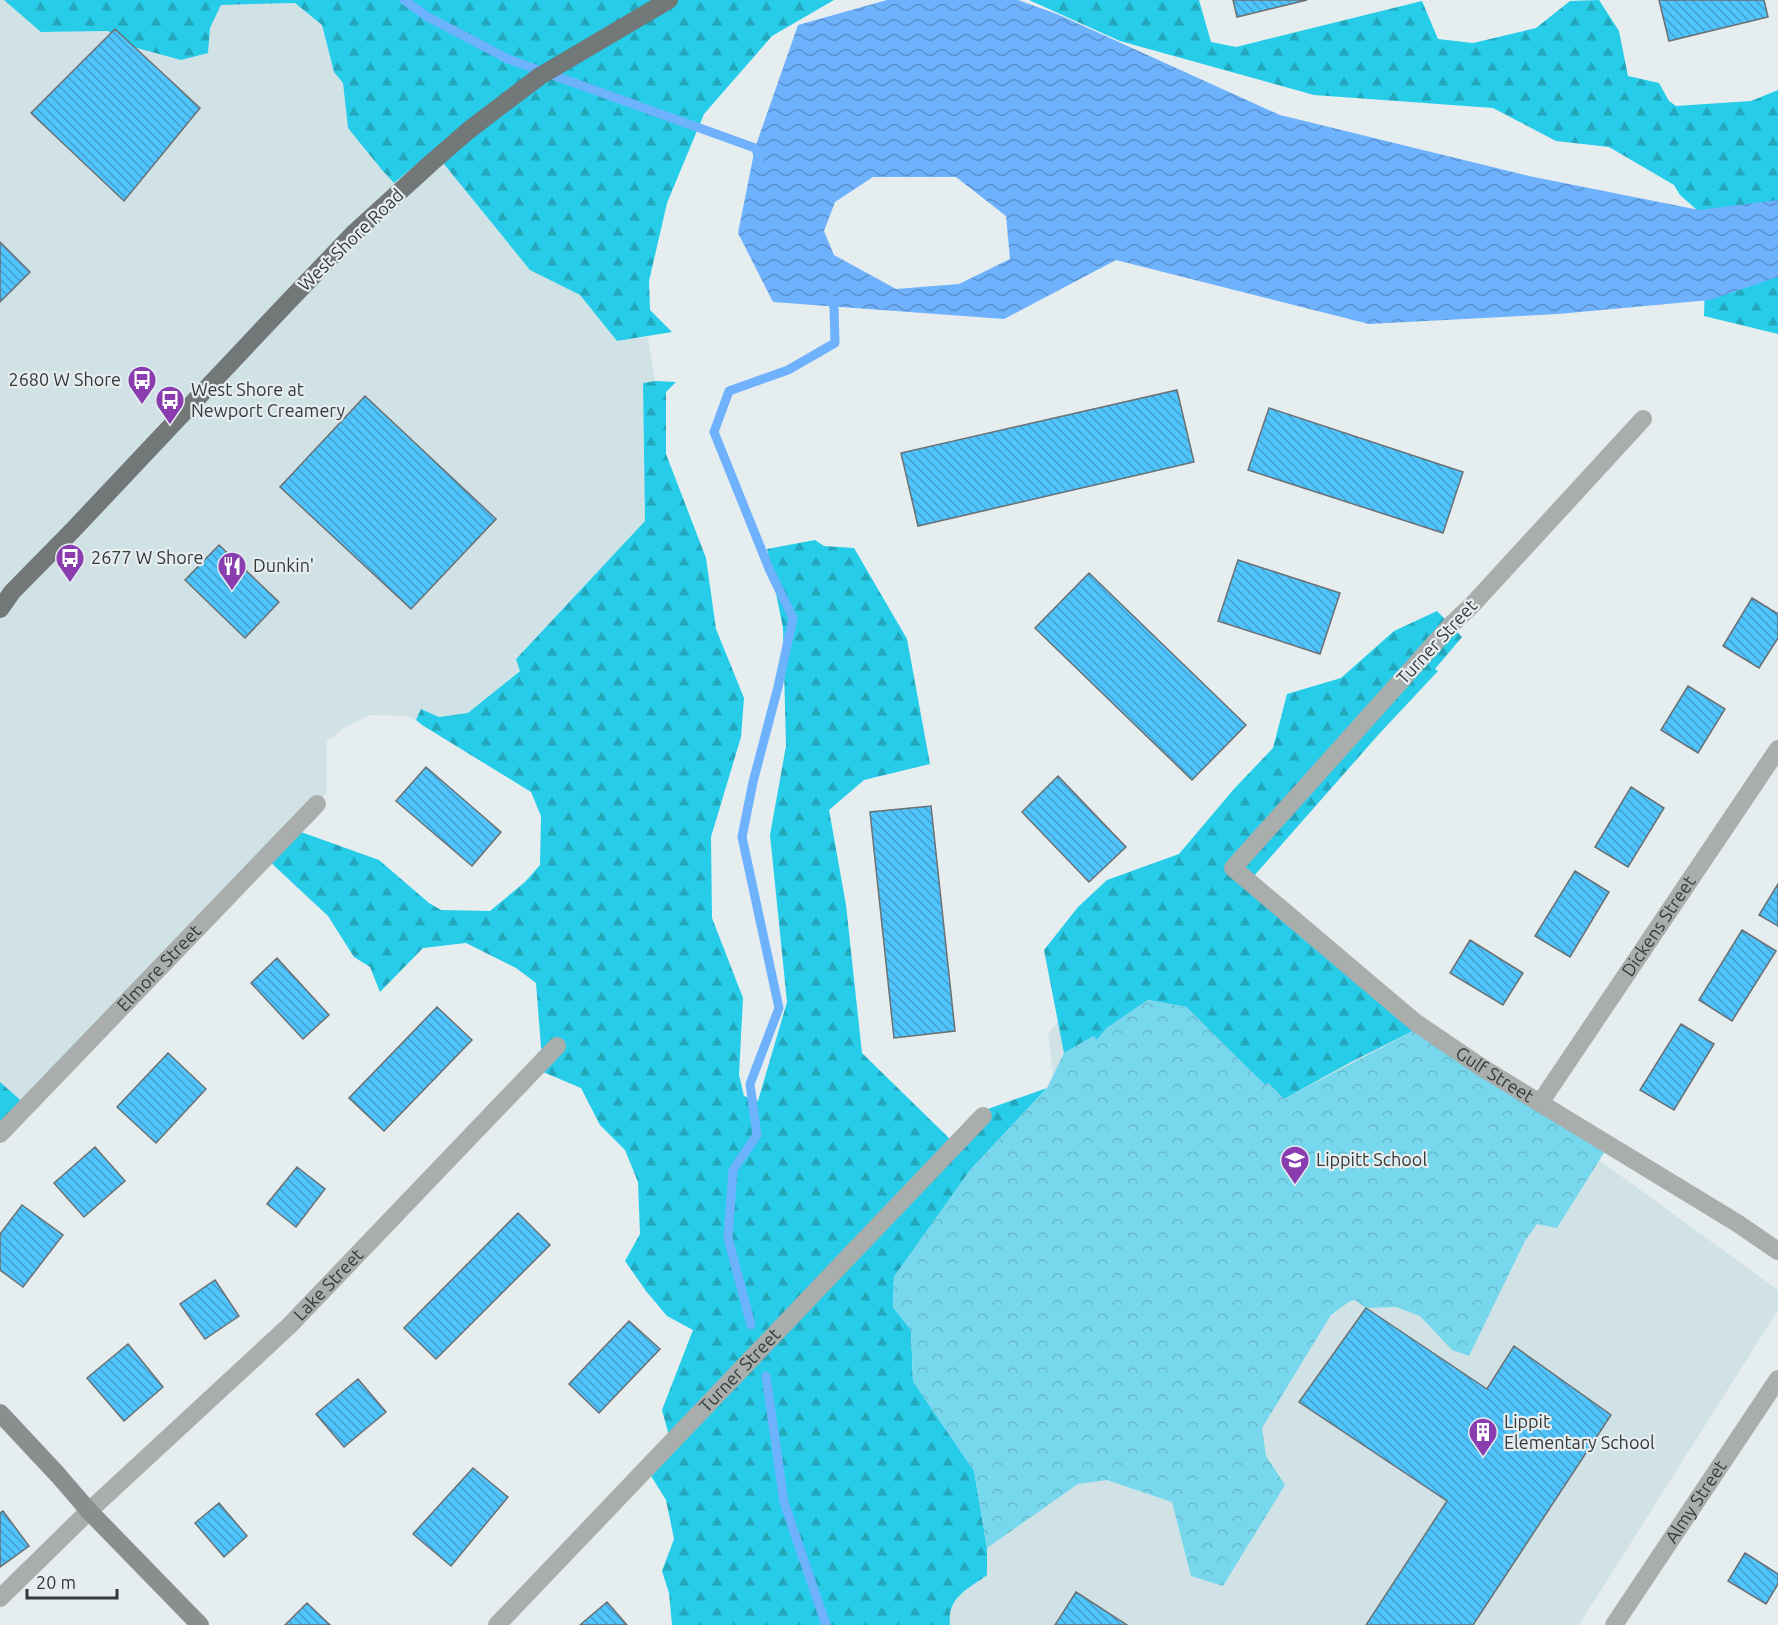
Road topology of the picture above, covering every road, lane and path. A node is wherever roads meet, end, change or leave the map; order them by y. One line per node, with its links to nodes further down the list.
1 (669, 0): 3 (main road, West Shore Road)
2 (1643, 419): 8 (street, Turner Street)
3 (73, 530): 4 (main road, West Shore Road); 5 (main road, West Shore Road)
4 (0, 588)
5 (0, 609)
6 (1778, 748): 10 (street, Dickens Street)
7 (317, 804): 12 (street, Elmore Street)
8 (1233, 868): 10 (street, Gulf Street)
9 (557, 1046): 16 (street, Lake Street)
10 (1540, 1103): 13 (street, Gulf Street)
11 (983, 1116): 19 (street, Turner Street)
12 (0, 1134)
13 (1778, 1251)
14 (1778, 1379): 20 (street, Almy Street)
15 (0, 1413): 16 (street)
16 (89, 1511): 17 (street, Lake Street); 18 (street)
17 (0, 1598)
18 (200, 1625)
19 (497, 1625)
20 (1614, 1625)

